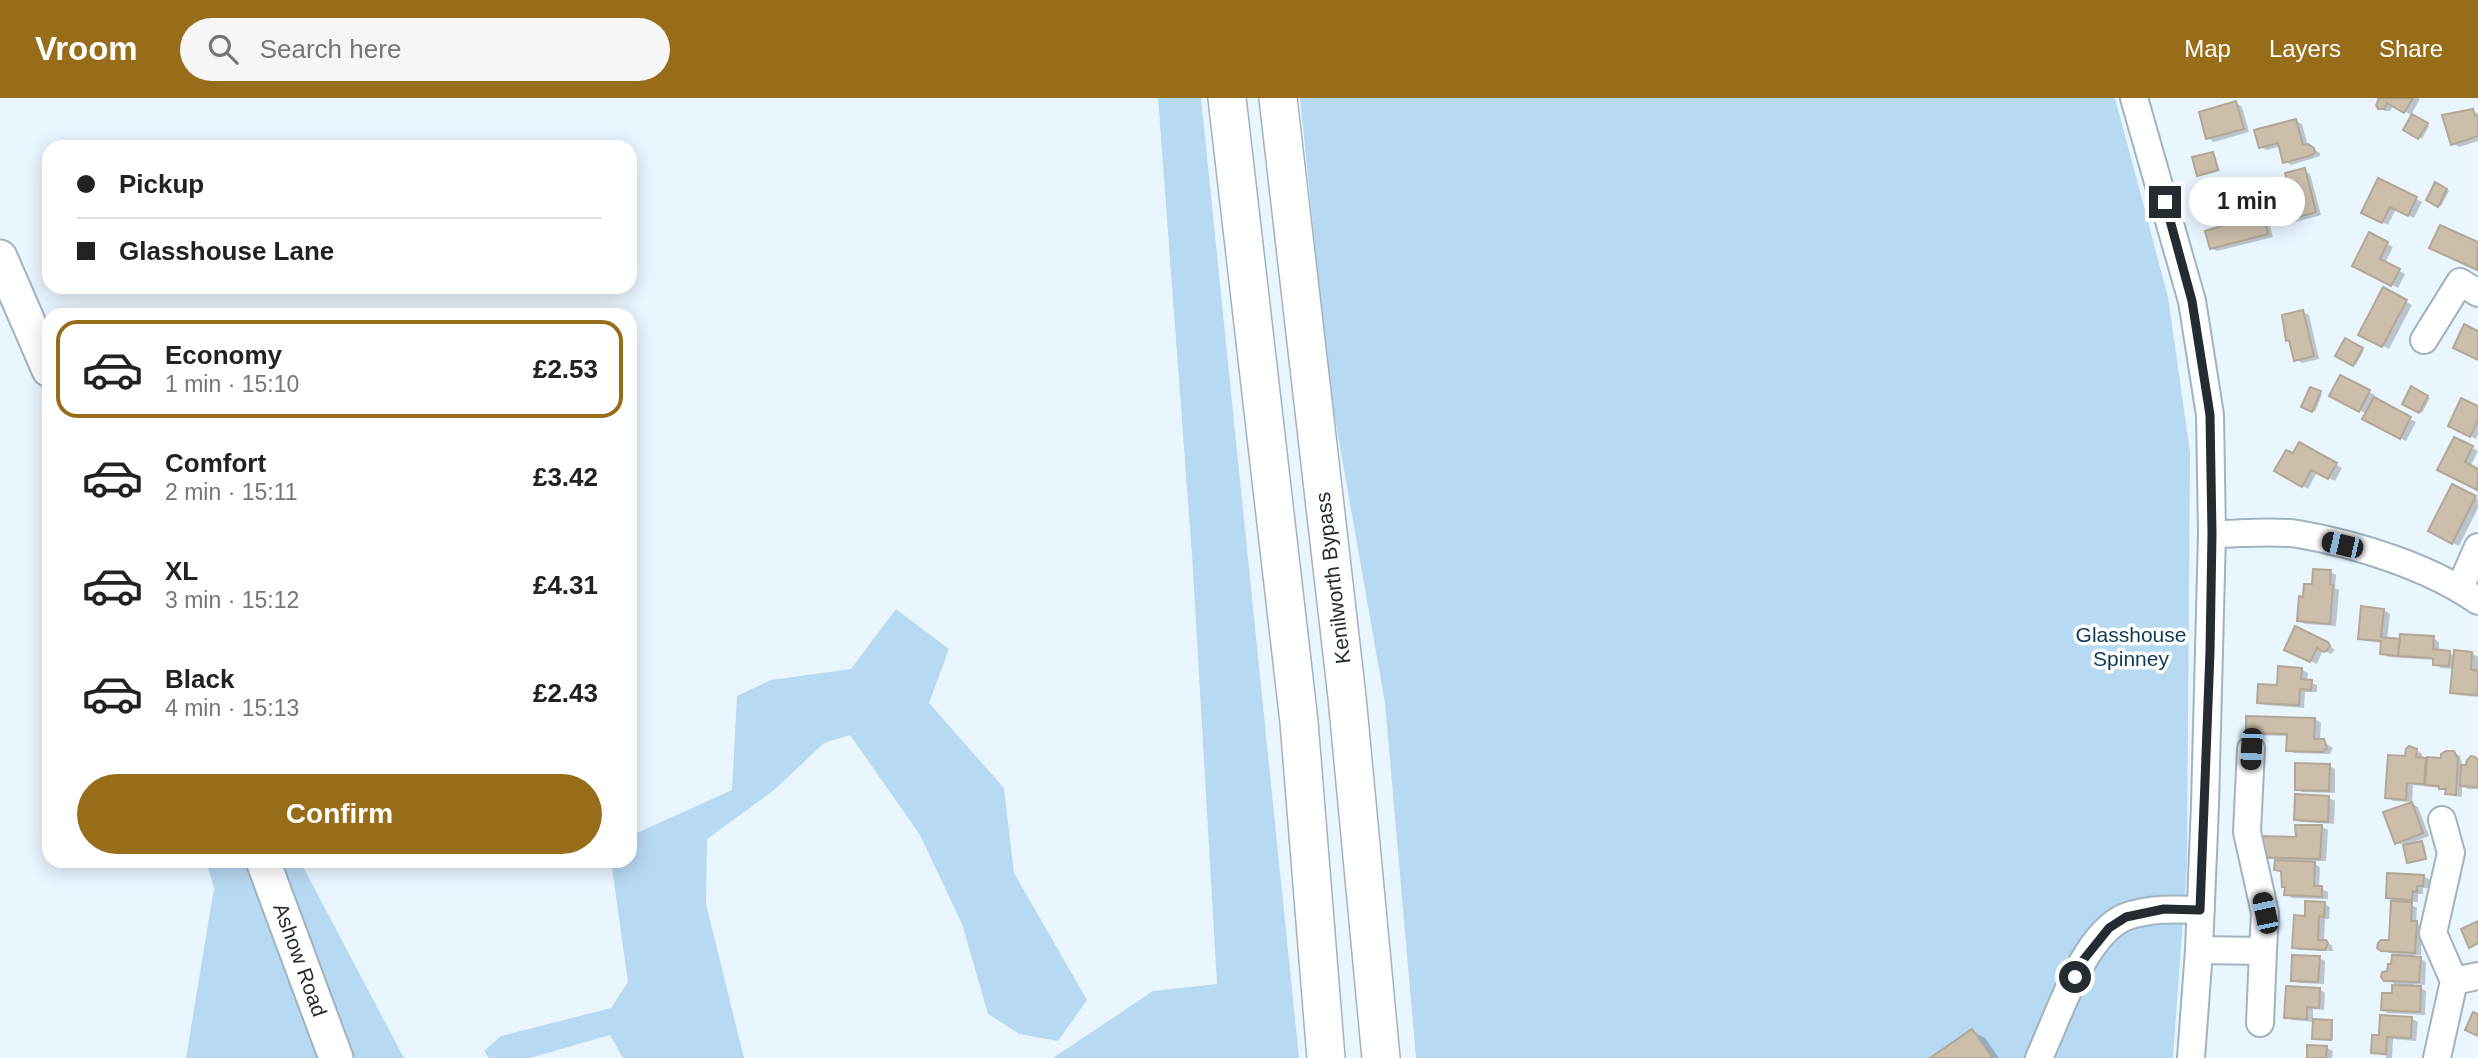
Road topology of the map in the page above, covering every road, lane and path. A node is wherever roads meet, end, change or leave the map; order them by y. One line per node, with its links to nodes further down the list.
1 (1227, 98): 20 (highway)
2 (1278, 98): 21 (highway, Kenilworth Bypass)
3 (2134, 98): 8 (street)
4 (0, 257): 7 (main road)
5 (2478, 293): 6 (street)
6 (2424, 340)
7 (42, 354)
8 (2212, 534): 10 (street); 14 (street)
9 (2478, 547): 10 (street)
10 (2469, 594)
11 (2251, 749): 16 (street)
12 (2442, 820): 17 (street)
13 (266, 868): 19 (main road, Ashow Road)
14 (2200, 910): 15 (street); 22 (street)
15 (2199, 950): 16 (street); 23 (street)
16 (2263, 951): 18 (street)
17 (2466, 978): 24 (street)
18 (2260, 1023)
19 (336, 1058)
20 (1325, 1058)
21 (1381, 1058)
22 (2039, 1058)
23 (2190, 1058)
24 (2437, 1058)

